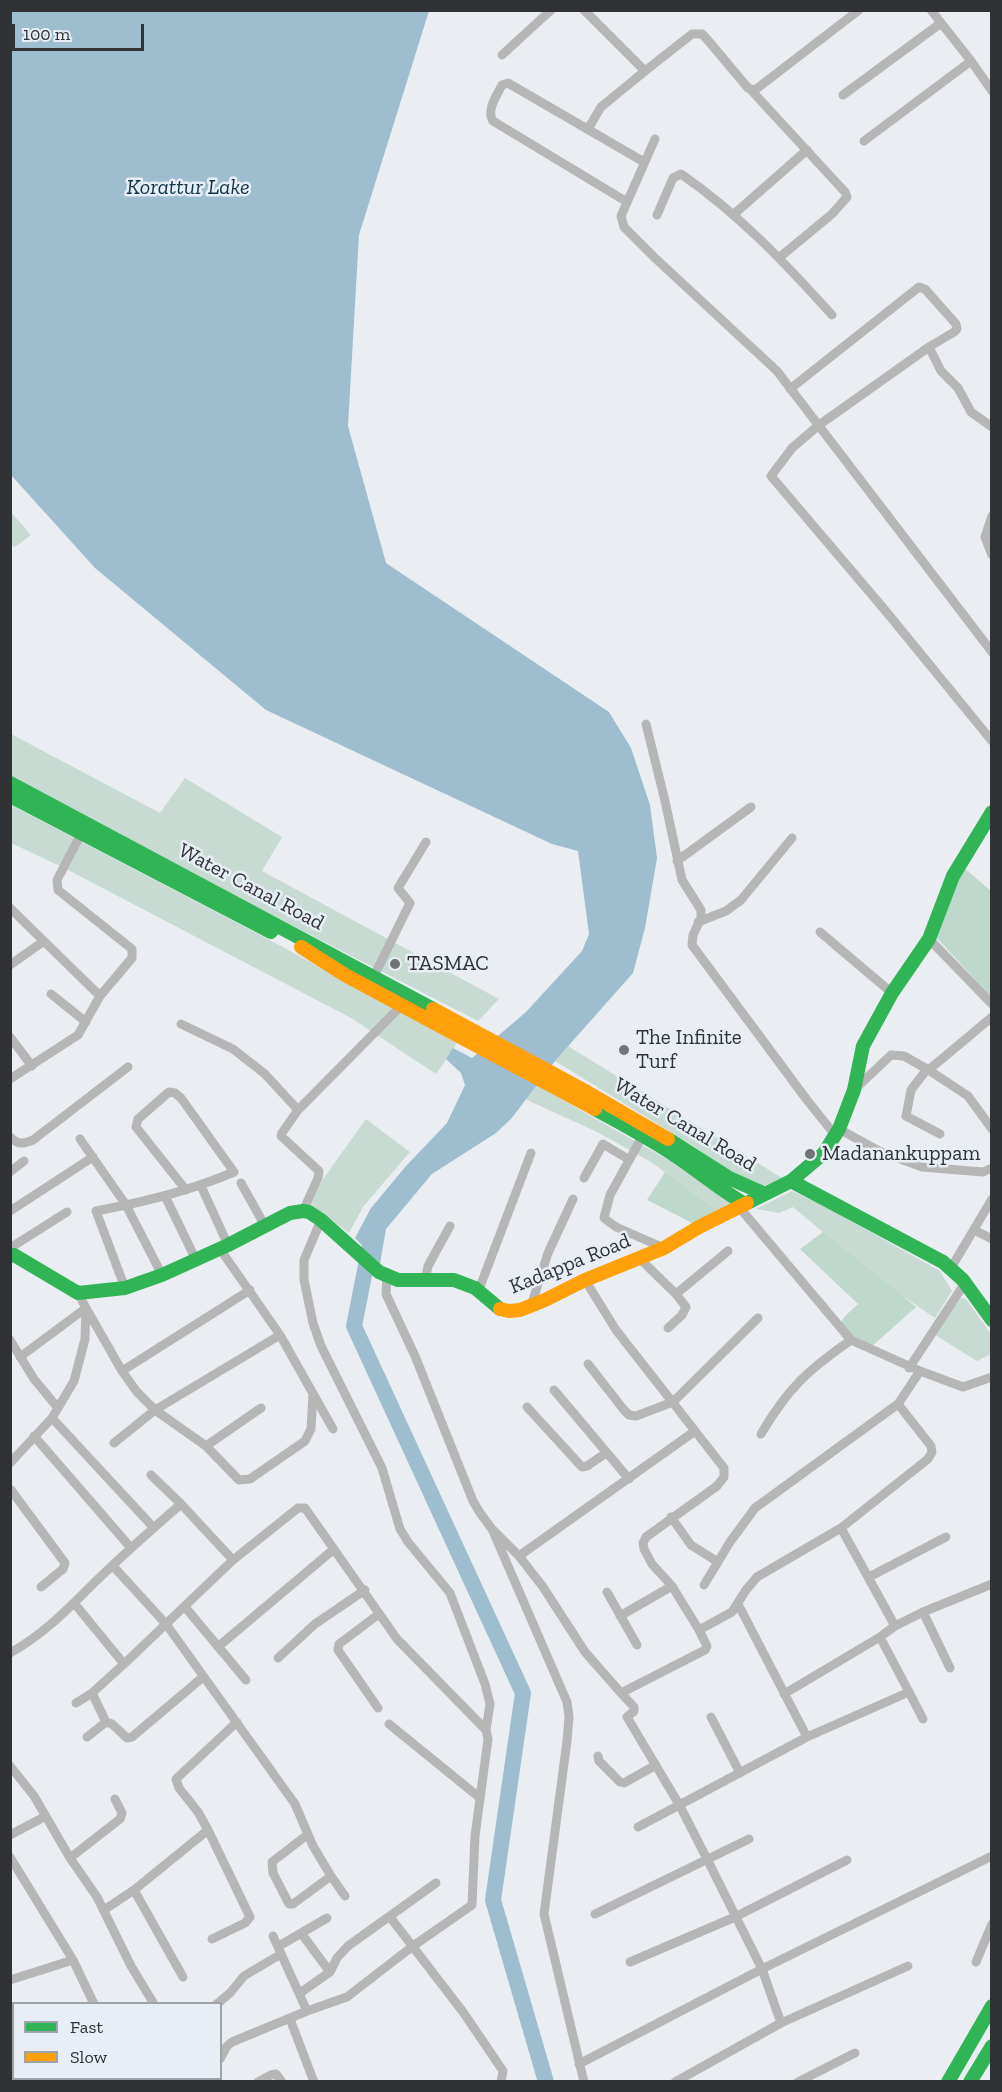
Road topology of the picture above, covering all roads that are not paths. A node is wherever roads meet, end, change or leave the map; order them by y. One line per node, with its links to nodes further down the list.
1 (551, 10): 6 (street)
2 (584, 10): 8 (street)
3 (859, 10): 9 (street)
4 (931, 10): 5 (street)
5 (941, 23): 7 (street); 11 (street)
6 (502, 54)
7 (971, 61): 10 (street); 14 (street)
8 (645, 71): 9 (street); 12 (street)
9 (752, 90): 15 (street)
10 (992, 92)
11 (843, 95)
12 (588, 129): 16 (street); 17 (street)
13 (655, 138): 16 (street)
14 (864, 141)
15 (807, 150): 19 (street); 20 (street)
16 (644, 162): 17 (street)
17 (627, 202): 23 (street)
18 (657, 214): 19 (street)
19 (733, 215): 20 (street)
20 (780, 257): 21 (street)
21 (832, 315)
22 (929, 347): 23 (street); 24 (street); 25 (street)
23 (790, 389): 24 (street)
24 (819, 425): 28 (street); 30 (street)
25 (992, 427)
26 (990, 521): 27 (street)
27 (992, 555)
28 (992, 652)
29 (646, 724): 38 (street)
30 (992, 741)
31 (10, 783): 35 (main road, Water Canal Road)
32 (10, 796): 35 (main road, Water Canal Road)
33 (751, 807): 38 (street)
34 (992, 812): 42 (main road, Kadappa Road)
35 (84, 828): 45 (main road, Water Canal Road); 48 (street); 50 (main road, Water Canal Road)
36 (792, 838): 40 (street)
37 (426, 842): 45 (street)
38 (677, 861): 40 (street)
39 (10, 908): 43 (street)
40 (698, 922): 64 (street)
41 (820, 932): 46 (street)
42 (929, 939): 46 (main road, Kadappa Road); 49 (street)
43 (44, 941): 44 (street); 48 (street)
44 (10, 965)
45 (374, 976): 54 (main road, Water Canal Road)
46 (892, 993): 61 (main road, Kadappa Road)
47 (51, 994): 52 (street)
48 (100, 996): 52 (street)
49 (992, 1004)
50 (402, 1005): 54 (main road, Water Canal Road); 62 (street)
51 (992, 1017): 58 (street)
52 (86, 1022): 56 (street)
53 (181, 1024): 62 (street)
54 (468, 1035): 59 (main road)
55 (10, 1037): 56 (street)
56 (32, 1066): 60 (street)
57 (128, 1067): 67 (street)
58 (927, 1069): 61 (street); 63 (street); 65 (street)
59 (551, 1078): 66 (main road, Water Canal Road); 80 (main road, Water Canal Road)
60 (10, 1079)
61 (854, 1090): 64 (main road, Kadappa Road)
62 (298, 1110): 87 (street)
63 (992, 1129)
64 (837, 1132): 74 (street); 76 (main road, Kadappa Road)
65 (939, 1134)
66 (643, 1135): 71 (street); 85 (main road, Water Canal Road)
67 (10, 1137)
68 (80, 1139): 70 (street)
69 (531, 1153): 108 (street)
70 (93, 1157): 84 (street); 86 (street)
71 (628, 1159): 75 (street); 95 (street)
72 (24, 1161): 73 (street)
73 (10, 1172)
74 (989, 1172)
75 (584, 1178)
76 (791, 1181): 80 (main road, Kadappa Road); 100 (main road)
77 (241, 1183): 90 (street)
78 (201, 1186): 79 (street); 79 (street); 94 (street)
79 (186, 1190): 81 (street)
80 (765, 1194): 85 (main road, Kadappa Road)
81 (165, 1197): 84 (street); 99 (street)
82 (573, 1199): 111 (street)
83 (992, 1199): 92 (street)
84 (126, 1205): 102 (street); 106 (street)
85 (742, 1205): 95 (main road, Kadappa Road); 118 (street)
86 (10, 1211)
87 (303, 1211): 89 (main road); 90 (main road)
88 (67, 1212): 97 (street)
89 (321, 1220): 101 (main road); 193 (street)
90 (265, 1226): 94 (main road)
91 (450, 1226): 104 (street)
92 (974, 1230): 93 (street); 100 (street)
93 (992, 1239)
94 (224, 1247): 99 (main road); 107 (street)
95 (664, 1248): 98 (main road, Kadappa Road)
96 (728, 1251): 110 (street)
97 (11, 1253): 109 (main road)
98 (640, 1259): 103 (main road, Kadappa Road); 110 (street)
99 (196, 1260): 102 (main road)
100 (951, 1268): 105 (main road)
101 (383, 1274): 104 (main road, Kadappa Road); 149 (street)
102 (162, 1275): 106 (main road)
103 (585, 1280): 111 (main road, Kadappa Road); 127 (street)
104 (425, 1281): 108 (main road, Kadappa Road)
105 (965, 1283): 114 (main road); 121 (street)
106 (124, 1288): 109 (main road)
107 (250, 1290): 116 (street); 122 (street)
108 (478, 1292): 111 (main road, Kadappa Road)
109 (78, 1293): 112 (street)
110 (676, 1294): 115 (street)
111 (531, 1306)
112 (86, 1308): 119 (street); 122 (street); 130 (street)
113 (758, 1318): 127 (street)
114 (992, 1320)
115 (668, 1328)
116 (280, 1335): 126 (street); 132 (street)
117 (10, 1340): 119 (street)
118 (851, 1340): 121 (street); 136 (street)
119 (16, 1357): 130 (street)
120 (588, 1364): 127 (street)
121 (909, 1368): 123 (street)
122 (122, 1371): 132 (street)
123 (920, 1371): 124 (street); 128 (street)
124 (992, 1377)
125 (554, 1390): 140 (street)
126 (313, 1394): 134 (street); 139 (street)
127 (673, 1402): 135 (street)
128 (898, 1404): 148 (street); 155 (street)
129 (527, 1407): 140 (street)
130 (58, 1408): 133 (street)
131 (261, 1408): 139 (street)
132 (155, 1410): 138 (street); 139 (street)
133 (52, 1418): 137 (street); 147 (street)
134 (333, 1429)
135 (695, 1431): 143 (street); 146 (street)
136 (761, 1434)
137 (34, 1436): 141 (street); 151 (street)
138 (114, 1443)
139 (206, 1446)
140 (606, 1453): 143 (street)
141 (10, 1462)
142 (151, 1475): 145 (street)
143 (629, 1479): 153 (street)
144 (11, 1490): 161 (street)
145 (181, 1504): 147 (street); 154 (street)
146 (671, 1517): 155 (street); 160 (street)
147 (154, 1528): 151 (street)
148 (841, 1528): 157 (street); 165 (street)
149 (492, 1529): 153 (street); 248 (street)
150 (946, 1537): 157 (street)
151 (131, 1548): 156 (street)
152 (334, 1549): 154 (street); 162 (street); 175 (street)
153 (519, 1556): 184 (street)
154 (233, 1560): 166 (street)
155 (718, 1562): 159 (street)
156 (113, 1566): 164 (street); 170 (street)
157 (869, 1577): 171 (street)
158 (992, 1584): 167 (street)
159 (704, 1585)
160 (672, 1586): 169 (street); 172 (street)
161 (41, 1587)
162 (365, 1590): 168 (street); 177 (street)
163 (607, 1593): 169 (street)
164 (74, 1604): 176 (street); 178 (street)
165 (738, 1604): 172 (street); 185 (street)
166 (185, 1607): 170 (street); 175 (street)
167 (923, 1612): 171 (street); 179 (street)
168 (380, 1614): 187 (street); 193 (street)
169 (620, 1616): 174 (street)
170 (166, 1624): 178 (street); 180 (street)
171 (895, 1626): 173 (street)
172 (699, 1630): 184 (street)
173 (880, 1637): 182 (street); 185 (street)
174 (637, 1645)
175 (219, 1646): 181 (street)
176 (10, 1653)
177 (278, 1658)
178 (124, 1664): 183 (street)
179 (950, 1668)
180 (203, 1677): 190 (street); 191 (street)
181 (246, 1680)
182 (909, 1692): 189 (street); 195 (street)
183 (92, 1693): 186 (street); 190 (street)
184 (621, 1693): 197 (street)
185 (784, 1694): 195 (street)
186 (76, 1703)
187 (378, 1708)
188 (711, 1718): 199 (street)
189 (924, 1719)
190 (106, 1722): 194 (street)
191 (237, 1722): 205 (street); 207 (street)
192 (389, 1724): 200 (street)
193 (486, 1730): 200 (street)
194 (87, 1737)
195 (807, 1737): 199 (street)
196 (598, 1756): 197 (street)
197 (656, 1765): 202 (street)
198 (10, 1766): 203 (street)
199 (740, 1773): 202 (street)
200 (480, 1798): 227 (street)
201 (115, 1799): 211 (street)
202 (681, 1806): 204 (street); 212 (street)
203 (46, 1816): 206 (street); 211 (street)
204 (638, 1827)
205 (208, 1830): 216 (street); 226 (street)
206 (10, 1835)
207 (308, 1835): 214 (street); 214 (street)
208 (749, 1839): 212 (street)
209 (992, 1856): 233 (street)
210 (10, 1857): 229 (street)
211 (70, 1858): 218 (street)
212 (707, 1859): 219 (street); 221 (street)
213 (847, 1860): 221 (street)
214 (331, 1876): 217 (street)
215 (436, 1883): 220 (street)
216 (134, 1890): 218 (street); 235 (street)
217 (345, 1896)
218 (104, 1910): 239 (street)
219 (595, 1914)
220 (390, 1917): 227 (street); 234 (street)
221 (735, 1917): 230 (street); 233 (street)
222 (327, 1918): 224 (street)
223 (992, 1924): 231 (street)
224 (301, 1933): 228 (street); 234 (street)
225 (273, 1936): 228 (street)
226 (212, 1939)
227 (413, 1946): 242 (street); 254 (street)
228 (280, 1950): 237 (street); 240 (street)
229 (73, 1960): 236 (street); 238 (street)
230 (630, 1962)
231 (976, 1962)
232 (908, 1966): 244 (street)
233 (762, 1970): 244 (street); 248 (street)
234 (330, 1972): 237 (street)
235 (183, 1977)
236 (10, 1980)
237 (300, 1993): 242 (street)
238 (93, 2002)
239 (153, 2002)
240 (220, 2002)
241 (992, 2006): 258 (main road)
242 (307, 2010): 243 (street)
243 (290, 2019): 247 (street); 253 (street)
244 (781, 2023): 256 (street)
245 (992, 2046): 259 (main road)
246 (855, 2053): 257 (street)
247 (222, 2055)
248 (579, 2064): 255 (street)
249 (199, 2080): 250 (street)
250 (194, 2082)
251 (258, 2082): 252 (street)
252 (282, 2082)
253 (314, 2082)
254 (501, 2082)
255 (584, 2082)
256 (675, 2082)
257 (798, 2082)
258 (948, 2082)
259 (970, 2082)

